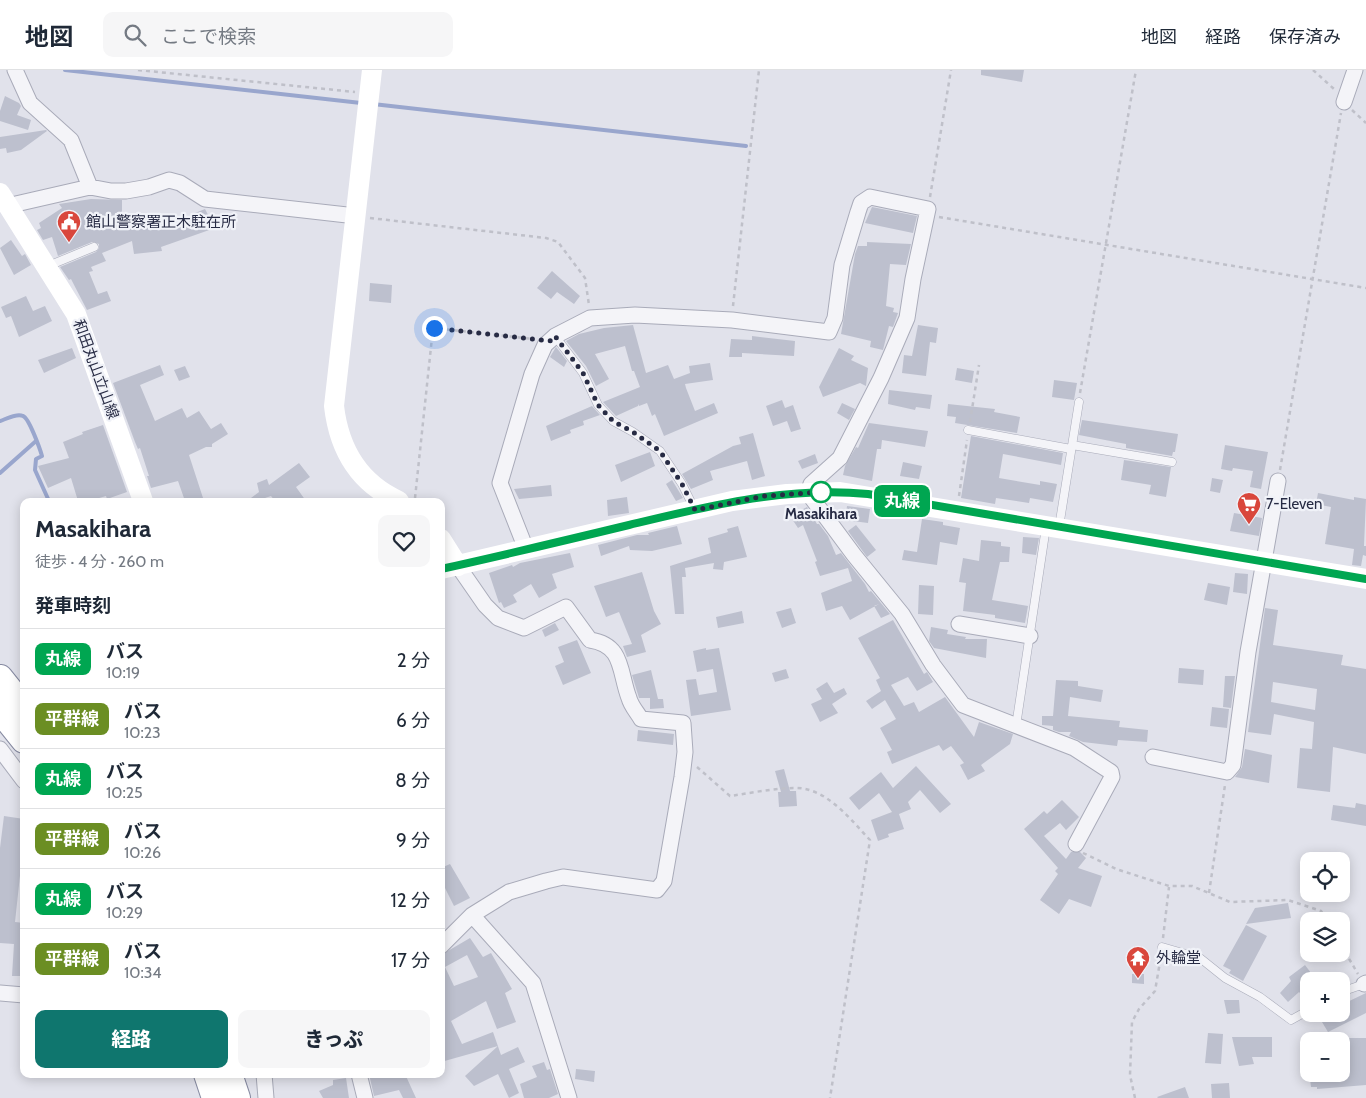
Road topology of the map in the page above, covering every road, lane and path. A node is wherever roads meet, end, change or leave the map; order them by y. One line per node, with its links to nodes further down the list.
1 (15, 70): 10 (street)
2 (138, 70): 8 (path)
3 (372, 70): 8 (main road)
4 (759, 70): 20 (path)
5 (951, 70): 12 (path)
6 (1136, 70): 14 (path)
7 (1355, 70): 9 (street)
8 (368, 101): 13 (main road)
9 (1344, 102): 17 (path)
10 (90, 187): 11 (street); 13 (street)
11 (4, 200): 16 (main road, 和田丸山立山線)
12 (928, 212): 14 (path); 20 (street); 27 (street)
13 (356, 216): 19 (path); 29 (main road)
14 (1106, 245): 17 (path); 22 (path)
15 (94, 247): 16 (lane)
16 (46, 267): 28 (main road, 和田丸山立山線)
17 (1314, 280): 18 (path); 26 (path)
18 (1366, 288)
19 (590, 318): 20 (street); 21 (street)
20 (732, 320)
21 (552, 339): 30 (path); 31 (lane); 33 (street)
22 (1079, 402): 24 (lane)
23 (968, 430): 24 (lane)
24 (1072, 447): 25 (lane); 32 (lane)
25 (1172, 462)
26 (1278, 481): 35 (street)
27 (808, 492): 31 (main road); 32 (main road); 43 (street)
28 (142, 498)
29 (390, 498)
30 (415, 498)
31 (695, 510): 33 (main road)
32 (1053, 526): 35 (main road); 39 (lane)
33 (526, 549): 36 (main road)
34 (445, 552): 36 (main road)
35 (1264, 562): 37 (main road); 48 (street)
36 (450, 568): 46 (street)
37 (1366, 579)
38 (960, 624): 39 (street)
39 (1030, 636): 43 (lane)
40 (0, 678): 41 (highway)
41 (20, 703)
42 (0, 710): 44 (highway)
43 (1016, 726): 50 (street)
44 (20, 735)
45 (0, 749): 49 (street)
46 (685, 752): 54 (street); 72 (path)
47 (1153, 757): 48 (street)
48 (1227, 772): 52 (path)
49 (20, 776)
50 (1076, 844): 51 (path)
51 (1169, 886): 52 (path); 56 (path)
52 (1209, 893): 53 (path)
53 (1322, 912)
54 (472, 915): 55 (street); 71 (street)
55 (445, 943)
56 (1162, 947): 62 (lane); 73 (path)
57 (1350, 959): 58 (path)
58 (1365, 983): 59 (lane)
59 (1350, 989)
60 (0, 993): 61 (street)
61 (20, 995)
62 (1300, 1015)
63 (208, 1078): 67 (highway)
64 (230, 1078): 68 (highway)
65 (264, 1078): 69 (street)
66 (360, 1078): 70 (street)
67 (215, 1098)
68 (237, 1098)
69 (266, 1098)
70 (365, 1098)
71 (569, 1098)
72 (830, 1098)
73 (1135, 1098)

